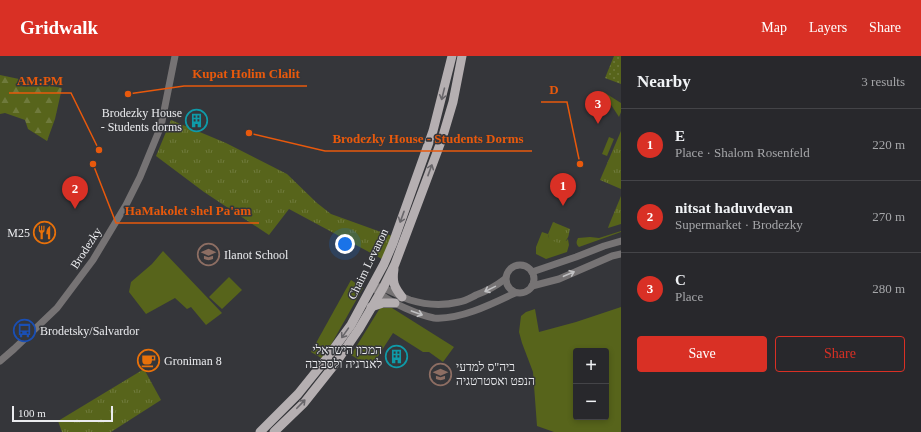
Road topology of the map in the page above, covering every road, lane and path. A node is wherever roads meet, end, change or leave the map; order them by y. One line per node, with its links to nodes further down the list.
1 (175, 56): 15 (street, Brodezky)
2 (452, 56): 9 (main road, Chaim Levanon, one-way to 9)
3 (462, 56): 6 (main road, Chaim Levanon, one-way to 3)
4 (621, 241): 7 (street)
5 (621, 254): 10 (street, one-way to 5)
6 (395, 264): 11 (main road, Chaim Levanon); 13 (main road)
7 (532, 272): 8 (street); 10 (street)
8 (505, 279): 12 (street); 13 (street, one-way to 13)
9 (372, 286): 11 (street); 16 (main road, Chaim Levanon, one-way to 16)
10 (532, 286): 12 (street)
11 (381, 291): 13 (street); 14 (main road, Chaim Levanon)
12 (515, 293): 13 (street, one-way to 12)
13 (399, 300): 14 (main road)
14 (371, 307): 17 (main road, Chaim Levanon, one-way to 14)
15 (0, 362)
16 (260, 432)
17 (274, 432)

